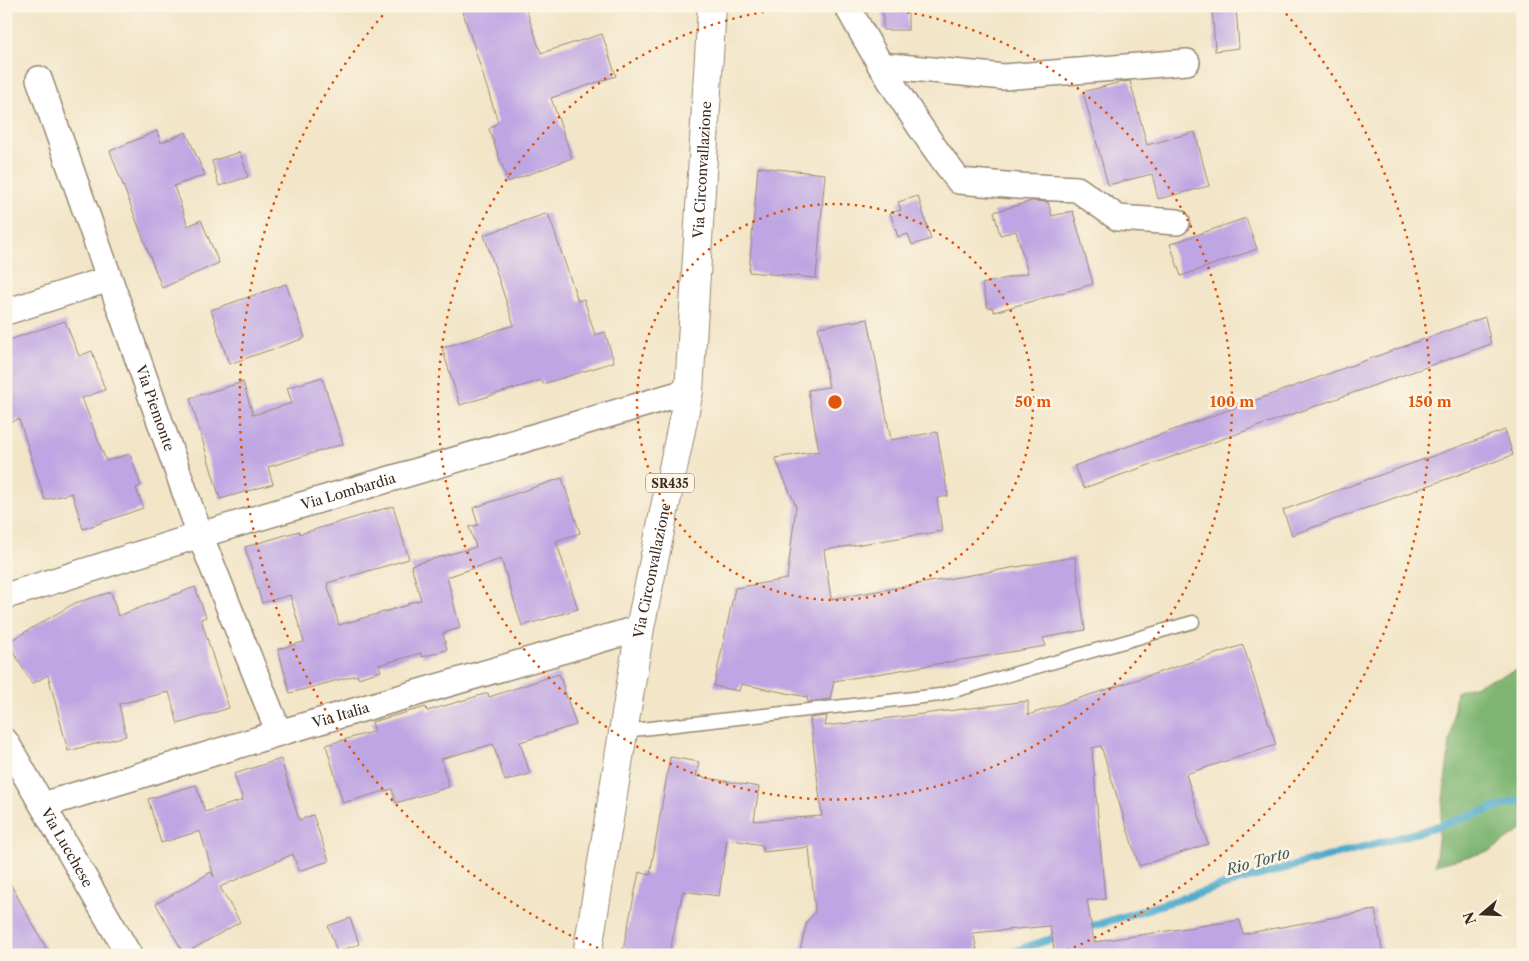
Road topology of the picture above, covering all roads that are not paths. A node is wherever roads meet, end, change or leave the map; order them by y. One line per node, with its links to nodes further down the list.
1 (712, 6): 9 (main road, Via Circonvallazione / SR435)
2 (847, 6): 4 (street)
3 (1187, 62): 4 (street)
4 (880, 65): 6 (street)
5 (38, 79): 7 (street, Via Piemonte)
6 (1177, 222)
7 (109, 279): 8 (street); 10 (street, Via Piemonte)
8 (6, 312)
9 (690, 391): 10 (street, Via Lombardia); 13 (main road, Via Circonvallazione / SR435)
10 (200, 535): 11 (street, Via Lombardia); 15 (street, Via Piemonte)
11 (6, 596)
12 (1193, 622): 14 (lane)
13 (640, 628): 14 (main road, Via Circonvallazione / SR435); 15 (street, Via Italia)
14 (624, 731): 19 (main road, Via Circonvallazione / SR435)
15 (279, 733): 17 (street, Via Italia)
16 (6, 742): 17 (street, Via Lucchese)
17 (43, 805): 18 (street, Via Lucchese)
18 (129, 955)
19 (587, 955)

